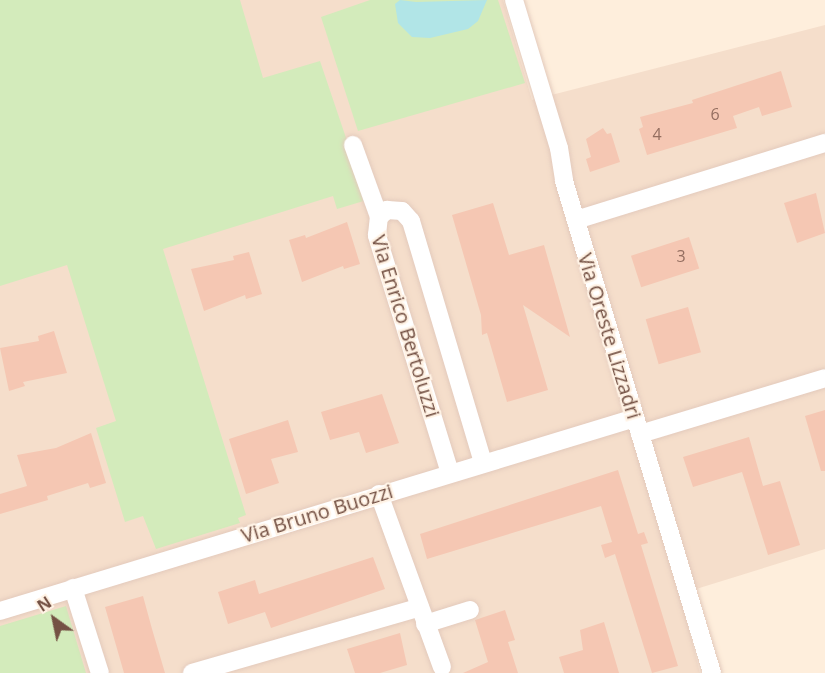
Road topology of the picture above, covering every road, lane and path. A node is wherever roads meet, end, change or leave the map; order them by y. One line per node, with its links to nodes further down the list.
1 (514, 0): 5 (street, Via Oreste Lizzadri)
2 (825, 143): 5 (street)
3 (353, 145): 4 (street)
4 (378, 218): 8 (street, Via Enrico Bertoluzzi); 9 (street, Via Enrico Bertoluzzi)
5 (576, 220): 7 (street, Via Oreste Lizzadri)
6 (825, 378): 7 (street, Via Bruno Buozzi)
7 (638, 426): 8 (street, Via Bruno Buozzi); 16 (street, Via Oreste Lizzadri)
8 (483, 463): 9 (street, Via Bruno Buozzi)
9 (450, 473): 10 (street, Via Bruno Buozzi)
10 (379, 494): 11 (street, Via Bruno Buozzi); 14 (street)
11 (73, 588): 13 (street, Via Bruno Buozzi); 17 (street)
12 (470, 610): 14 (street)
13 (0, 611)
14 (422, 615): 15 (street); 18 (street)
15 (442, 667)
16 (712, 672)
17 (100, 673)
18 (192, 673)

